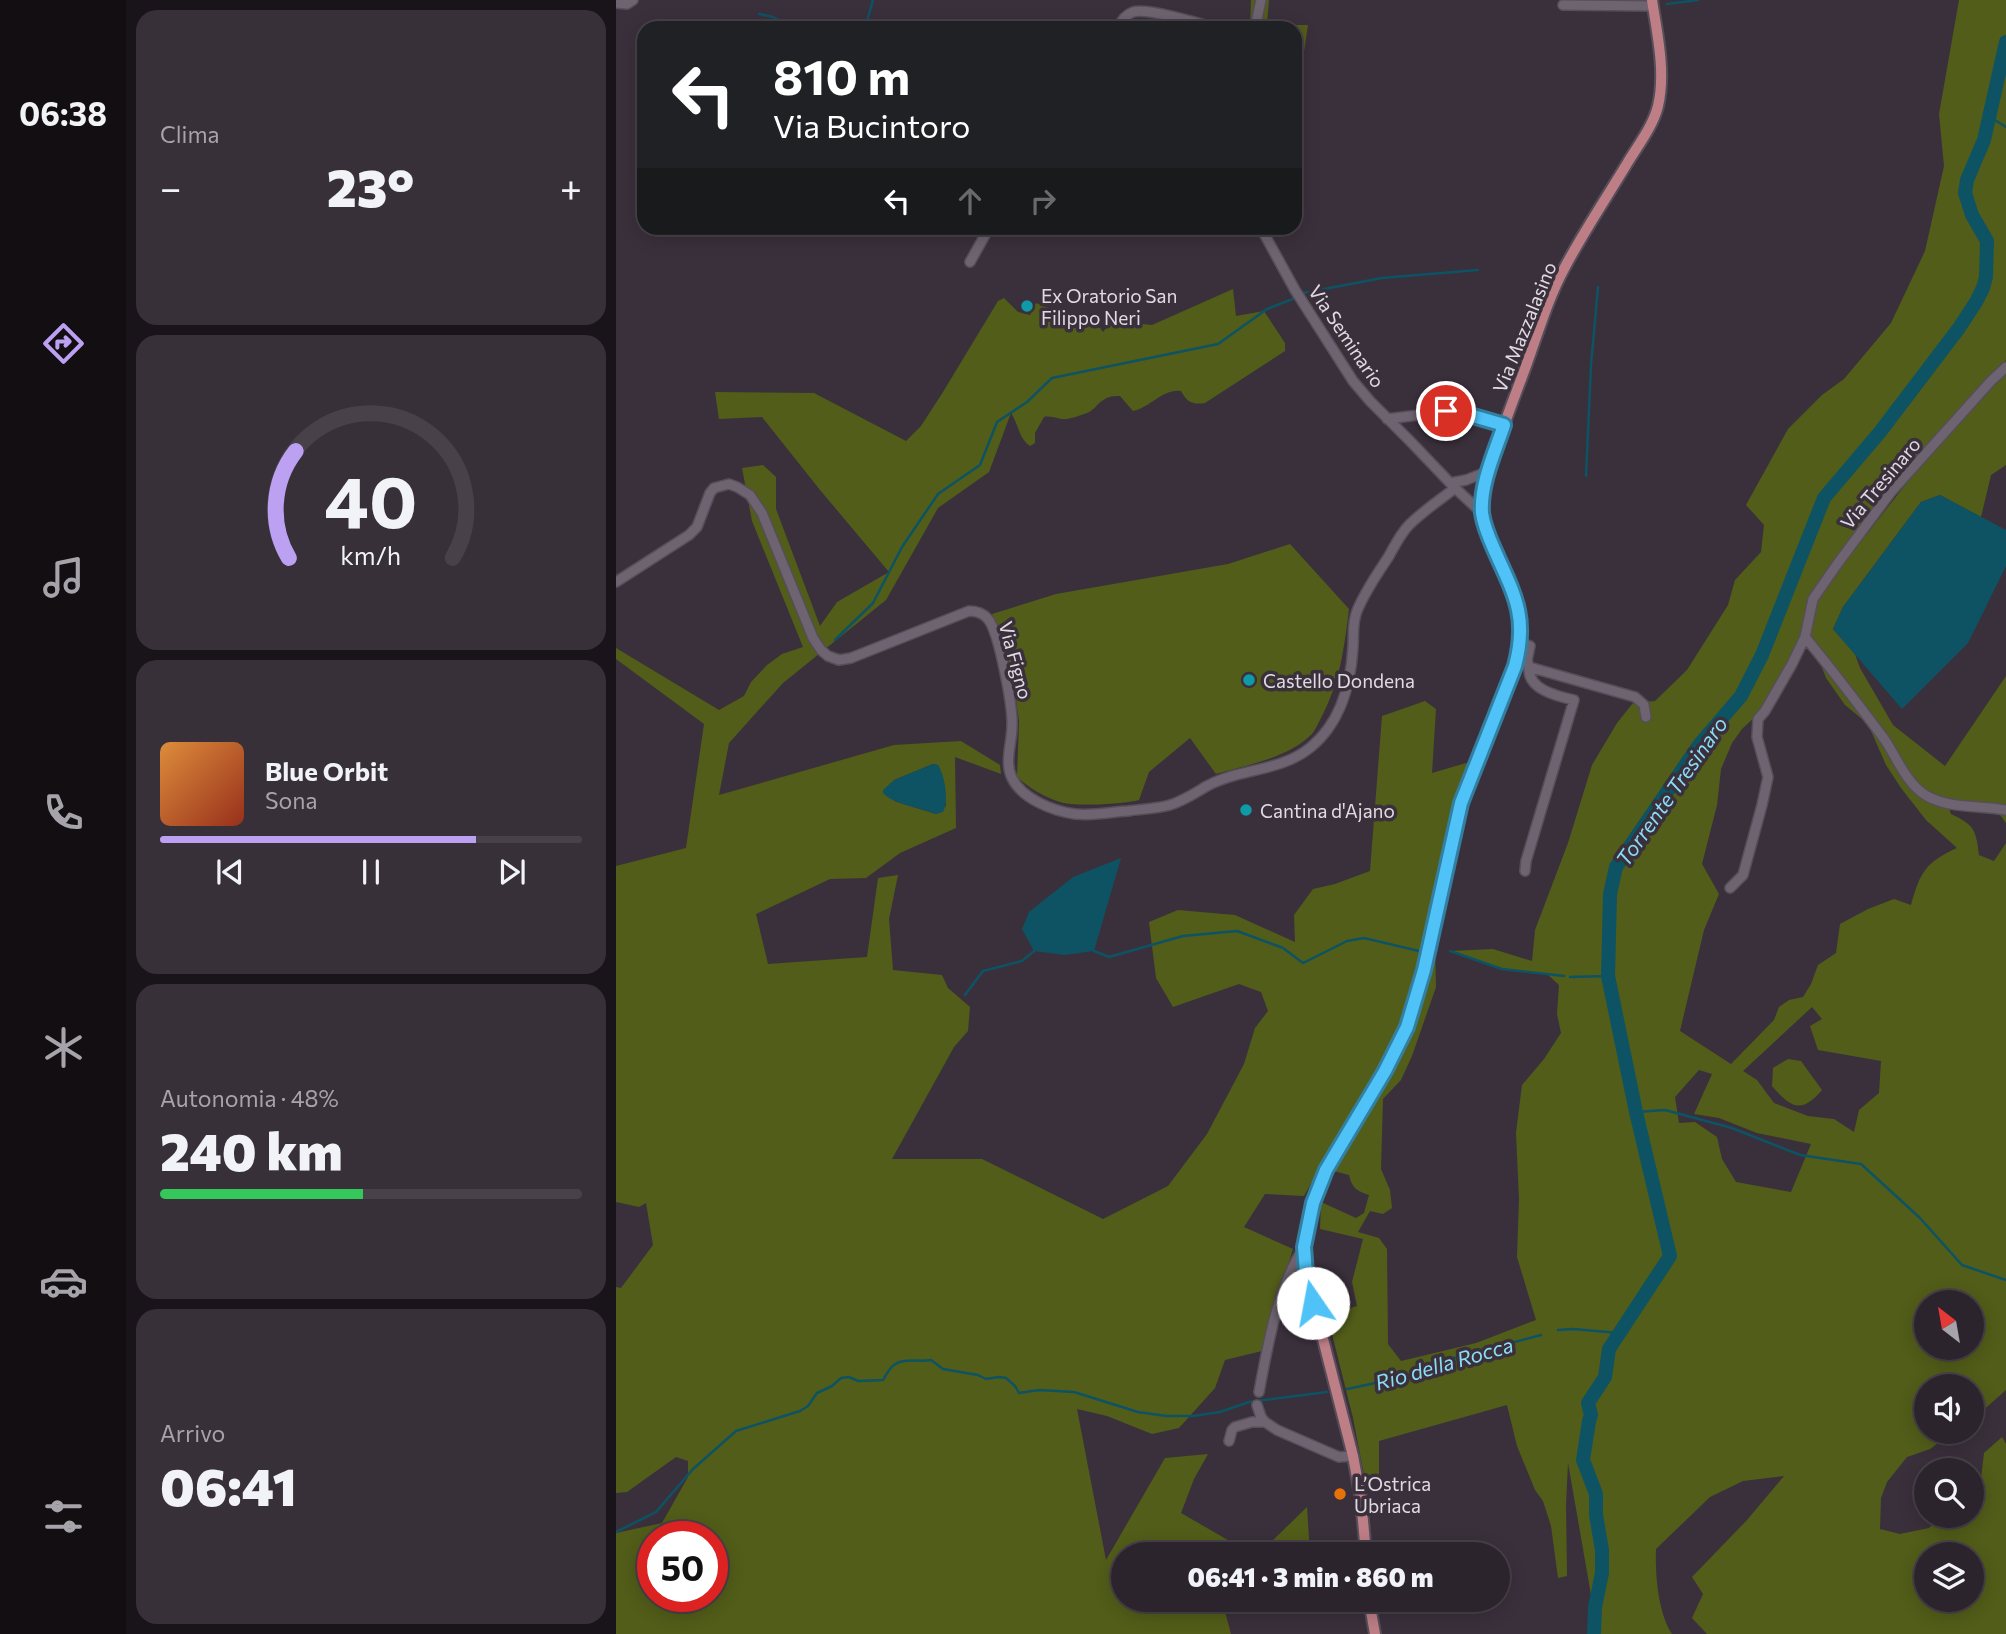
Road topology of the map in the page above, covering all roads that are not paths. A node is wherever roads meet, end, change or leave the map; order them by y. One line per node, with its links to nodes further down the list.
1 (633, 0): 3 (street)
2 (1261, 0): 8 (street)
3 (616, 3)
4 (1653, 3): 5 (street); 14 (main road, Via Mazzalasino)
5 (1563, 5)
6 (1123, 21): 7 (street)
7 (1189, 21)
8 (1256, 21)
9 (985, 235): 11 (street)
10 (1265, 235): 13 (street, Via Seminario)
11 (970, 262)
12 (2006, 367): 19 (street, Via Tresinaro)
13 (1387, 419): 14 (street); 16 (street, Via Seminario)
14 (1504, 425): 15 (main road, Via Mazzalasino)
15 (1489, 471): 16 (street); 17 (main road, Via Mazzalasino)
16 (1452, 486): 17 (street, Via Seminario); 18 (street, Via Figno)
17 (1482, 513): 20 (main road, Via Mazzalasino)
18 (616, 582)
19 (1805, 637): 23 (street); 25 (street, Via Tresinaro)
20 (1521, 643): 21 (street); 26 (main road, Via Mazzalasino)
21 (1529, 667): 22 (street); 24 (street)
22 (1646, 716)
23 (2006, 810)
24 (1525, 872)
25 (1730, 888)
26 (1304, 1247): 27 (street); 31 (main road, Via Mazzalasino)
27 (1259, 1392)
28 (1257, 1405): 29 (street)
29 (1265, 1422): 30 (street); 31 (street)
30 (1228, 1441)
31 (1353, 1457): 32 (main road, Via Mazzalasino)
32 (1365, 1542)
33 (1371, 1612): 34 (main road)
34 (1375, 1634)

